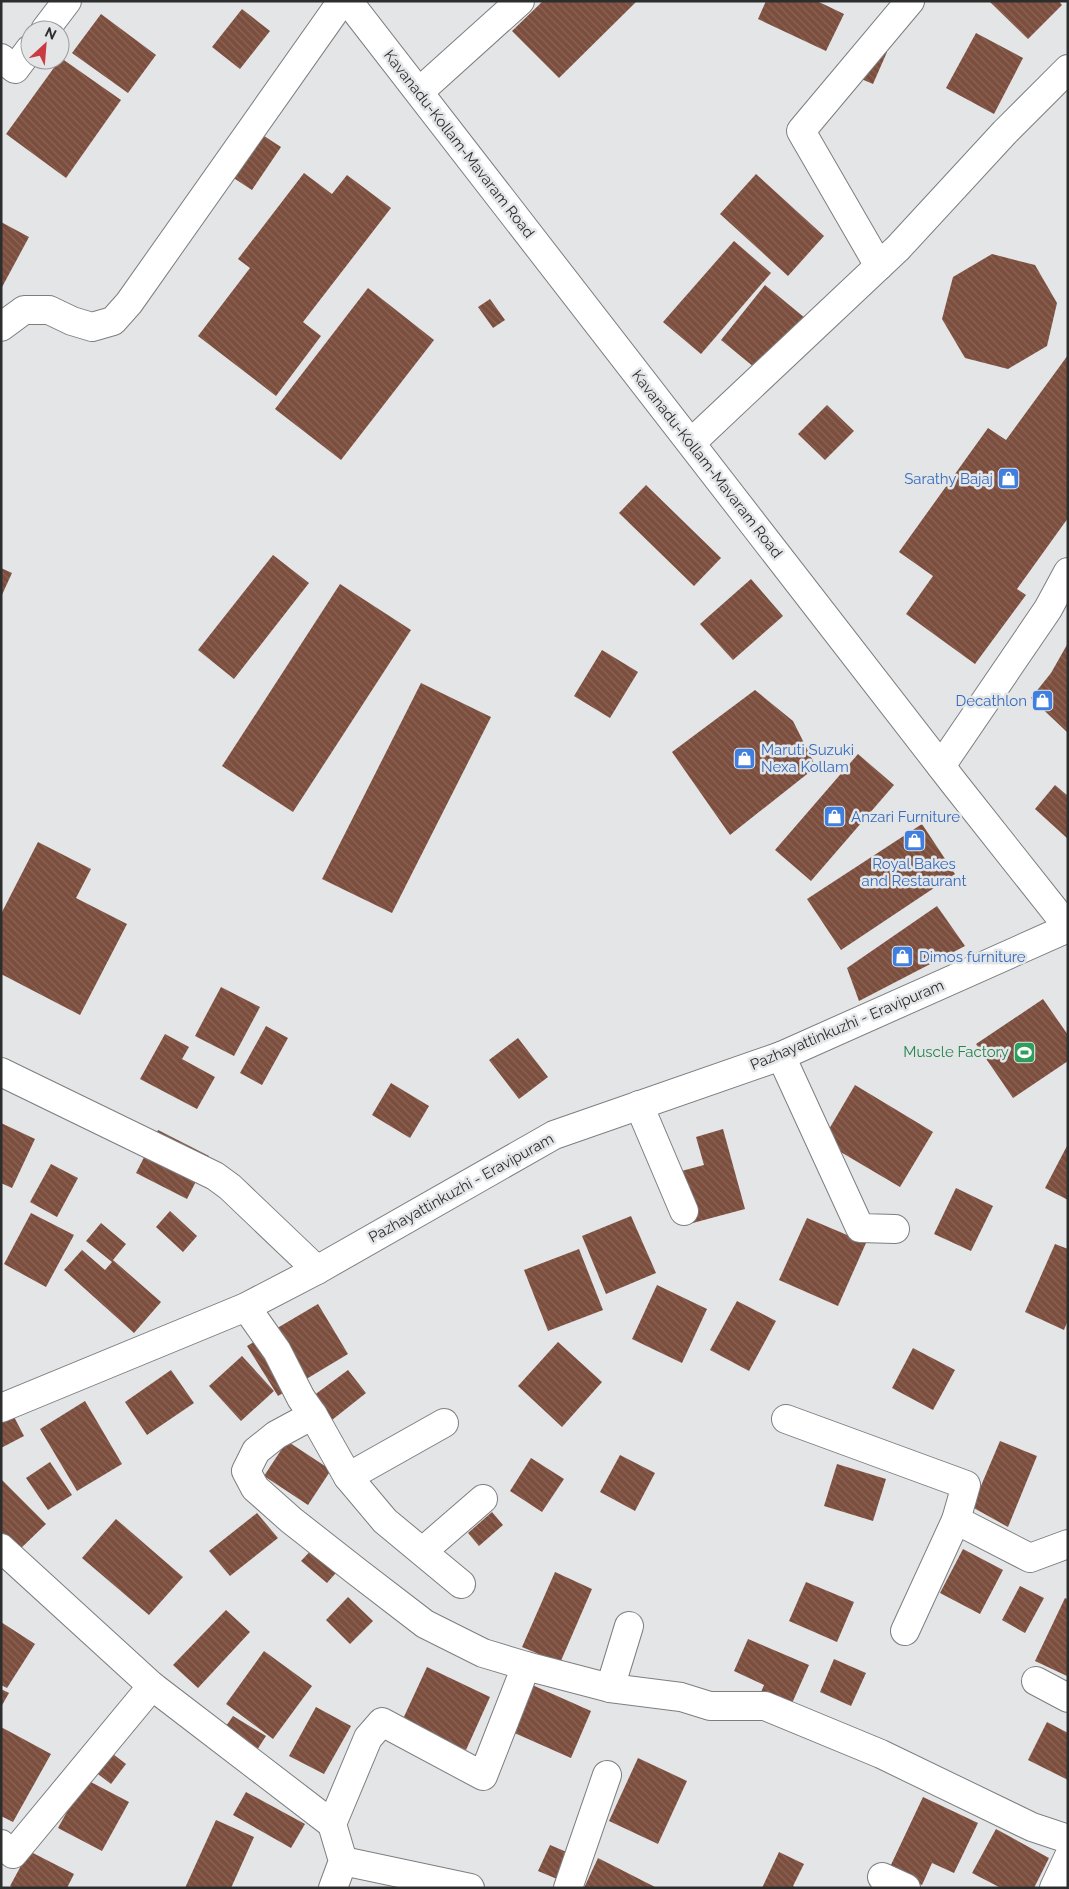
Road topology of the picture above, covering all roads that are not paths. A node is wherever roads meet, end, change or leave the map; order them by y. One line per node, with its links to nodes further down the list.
1 (68, 1): 6 (street)
2 (342, 1): 12 (street)
3 (348, 1): 10 (street, Kavanadu-Kollam-Mavaram Road)
4 (520, 1): 10 (street)
5 (910, 1): 11 (street)
6 (53, 20)
7 (1, 58): 8 (street)
8 (20, 62)
9 (1068, 69): 11 (street)
10 (418, 92): 13 (street, Kavanadu-Kollam-Mavaram Road)
11 (879, 266): 13 (street)
12 (1, 327)
13 (691, 444): 15 (street, Kavanadu-Kollam-Mavaram Road)
14 (1068, 572): 15 (street)
15 (941, 766): 16 (street, Kavanadu-Kollam-Mavaram Road)
16 (1068, 927): 17 (street, Pazhayattinkuzhi - Eravipuram)
17 (781, 1056): 19 (street, Pazhayattinkuzhi - Eravipuram); 21 (street)
18 (1, 1072): 22 (street)
19 (639, 1105): 20 (street); 22 (street, Pazhayattinkuzhi - Eravipuram)
20 (684, 1211)
21 (894, 1229)
22 (317, 1270): 23 (street, Pazhayattinkuzhi - Eravipuram)
23 (246, 1307): 24 (street, Pazhayattinkuzhi - Eravipuram); 25 (street)
24 (1, 1408)
25 (313, 1415): 28 (street); 37 (street)
26 (786, 1418): 30 (street)
27 (444, 1424): 28 (street)
28 (348, 1477): 33 (street)
29 (483, 1499): 33 (street)
30 (956, 1520): 31 (street); 36 (street)
31 (1068, 1544)
32 (1, 1548): 39 (street)
33 (423, 1551): 34 (street)
34 (461, 1584)
35 (629, 1626): 40 (street)
36 (906, 1631)
37 (526, 1666): 40 (street); 43 (street)
38 (1036, 1681): 41 (street)
39 (152, 1686): 43 (street); 45 (street)
40 (610, 1688): 44 (street)
41 (1068, 1698)
42 (606, 1775): 50 (street)
43 (332, 1824): 47 (street)
44 (1068, 1839)
45 (1, 1844)
46 (1068, 1858): 51 (street)
47 (343, 1860): 48 (street); 49 (street)
48 (332, 1888)
49 (470, 1888)
50 (568, 1888)
51 (1054, 1888)

